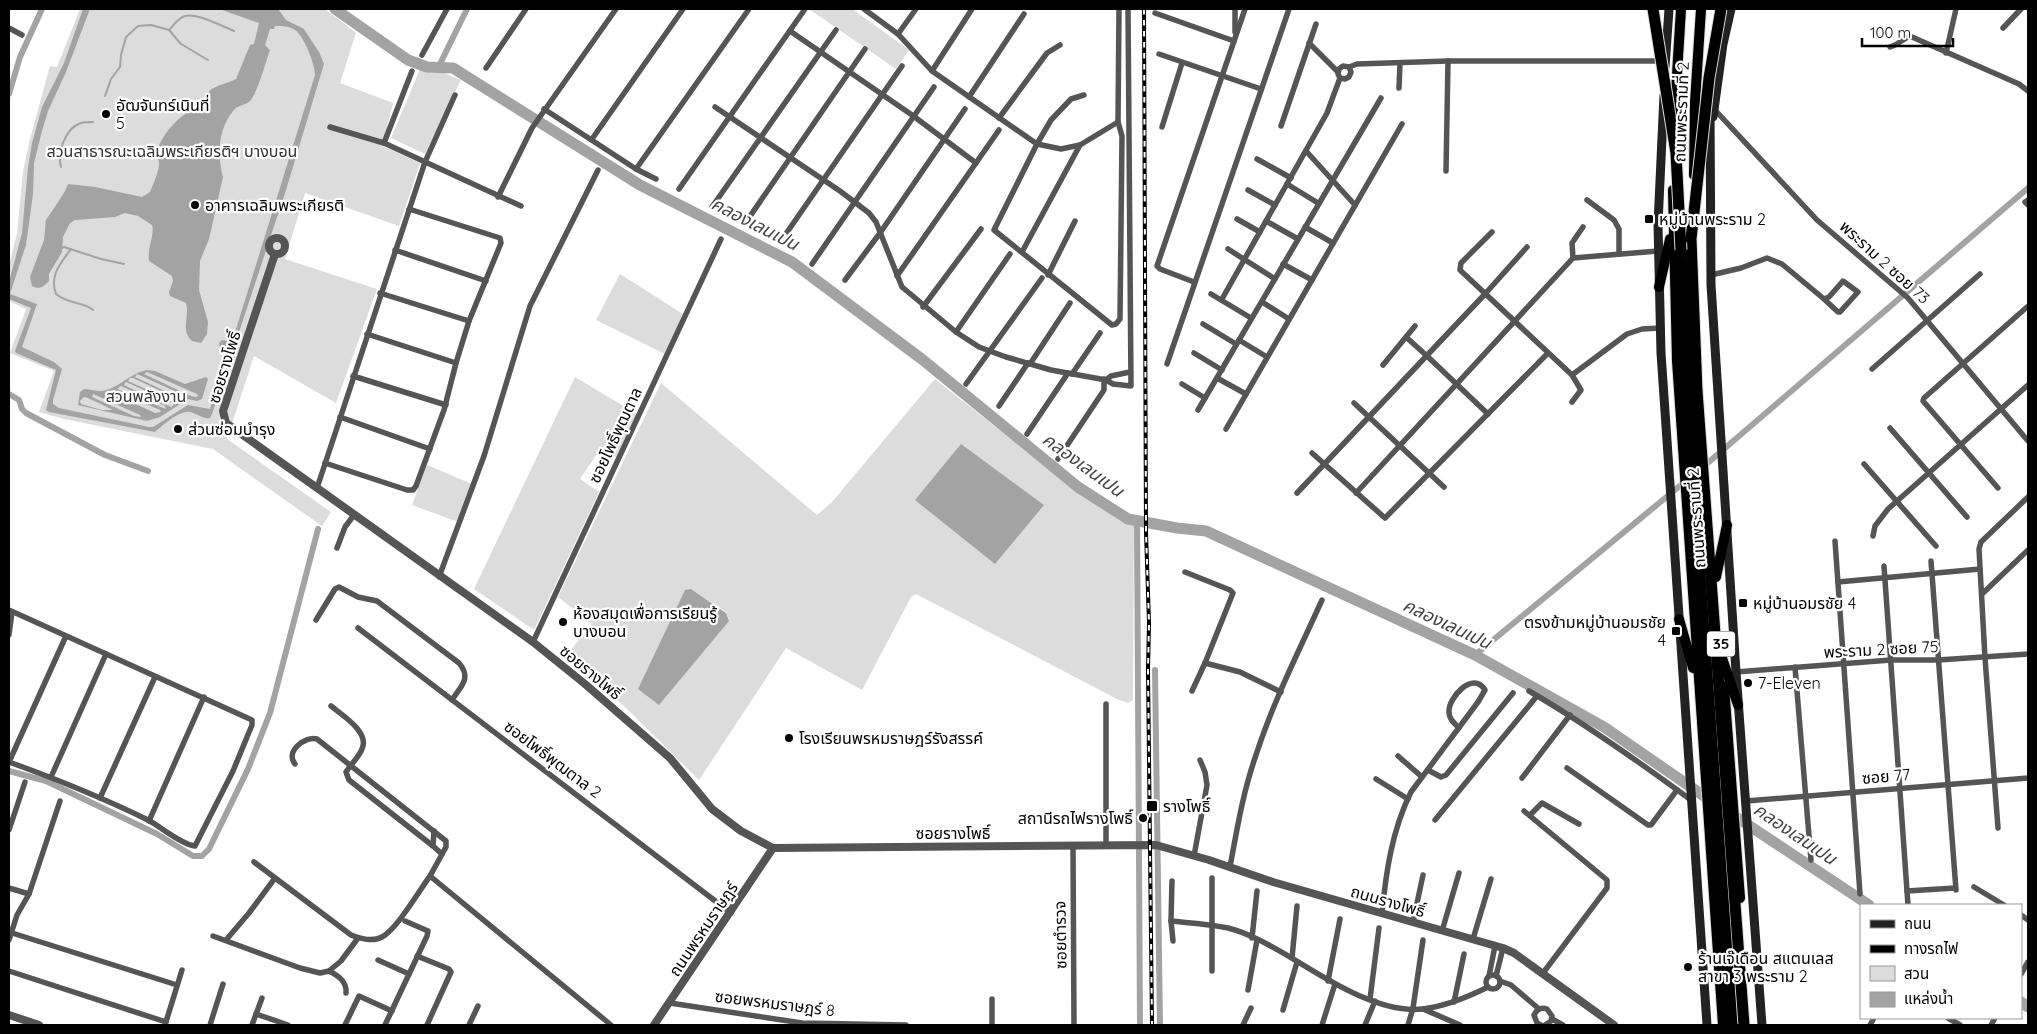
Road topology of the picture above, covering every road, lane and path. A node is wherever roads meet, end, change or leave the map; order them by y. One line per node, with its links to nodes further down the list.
1 (447, 9): 41 (street)
2 (526, 9): 48 (street)
3 (616, 9): 66 (street)
4 (683, 9): 78 (street)
5 (749, 9): 88 (street)
6 (805, 9): 29 (street)
7 (864, 9): 31 (street)
8 (916, 9): 31 (street)
9 (972, 9): 50 (street)
10 (1119, 9): 70 (street)
11 (1128, 9): 178 (street)
12 (1235, 9): 33 (street)
13 (1245, 9): 33 (street)
14 (1289, 9): 56 (street)
15 (1652, 9): 404 (highway, bridge)
16 (1667, 9): 43 (main road, ถนนพระรามที่ 2)
17 (1681, 9): 110 (highway, ถนนพระรามที่ 2 / 35)
18 (1701, 9): 234 (highway, ถนนพระรามที่ 2 / 35)
19 (1716, 9): 76 (main road, ถนนพระรามที่ 2 / 35)
20 (1721, 9): 405 (highway, bridge)
21 (1731, 9): 65 (main road)
22 (1956, 9): 39 (street)
23 (2021, 9): 28 (street)
24 (1154, 13): 33 (street)
25 (1024, 14): 61 (street)
26 (1316, 24): 34 (street)
27 (9, 28): 32 (street)
28 (2003, 28)
29 (790, 30): 38 (street); 67 (street)
30 (836, 30): 38 (street)
31 (898, 34): 50 (street)
32 (22, 35)
33 (1235, 38): 53 (street)
34 (1309, 43): 52 (street); 72 (street)
35 (1060, 45): 69 (street)
36 (1890, 47): 39 (street)
37 (865, 49): 51 (street)
38 (820, 52): 51 (street); 77 (street)
39 (1946, 53): 57 (street)
40 (1159, 54): 44 (street)
41 (422, 55)
42 (1448, 61): 43 (street); 45 (street); 90 (street)
43 (1666, 61): 124 (main road, ถนนพระรามที่ 2)
44 (1182, 63): 53 (street); 74 (street)
45 (1400, 63): 47 (street); 55 (street)
46 (902, 66): 58 (street)
47 (1349, 67): 52 (street); 52 (street)
48 (486, 68)
49 (412, 71): 80 (street)
50 (932, 71): 61 (street)
51 (850, 72): 58 (street); 84 (street)
52 (1339, 75): 83 (street)
53 (1222, 76): 56 (street); 142 (street)
54 (934, 87): 68 (street)
55 (1399, 88)
56 (1261, 89): 142 (street)
57 (2028, 91)
58 (882, 94): 68 (street); 93 (street)
59 (455, 95): 86 (street)
60 (1084, 95): 81 (street)
61 (969, 97): 69 (street)
62 (1381, 98): 92 (street)
63 (715, 107): 67 (street)
64 (965, 109): 79 (street)
65 (1715, 110): 76 (main road); 155 (street, พระราม 2 ซอย 73)
66 (543, 111): 78 (street); 97 (street)
67 (730, 116): 77 (street); 95 (street)
68 (914, 116): 79 (street); 99 (street)
69 (999, 118): 81 (street)
70 (1118, 122): 82 (street); 134 (street)
71 (1402, 124): 102 (street)
72 (1282, 126)
73 (330, 127): 80 (street)
74 (1162, 127)
75 (999, 130): 87 (street)
76 (1710, 136): 135 (main road, ถนนพระรามที่ 2 / 35)
77 (760, 137): 84 (street); 104 (street)
78 (592, 139): 88 (street)
79 (945, 139): 87 (street); 116 (street)
80 (384, 143): 86 (street)
81 (1037, 144): 82 (street); 125 (street)
82 (1080, 146): 125 (street)
83 (1306, 150): 92 (street); 94 (street)
84 (790, 158): 93 (street); 109 (street)
85 (1257, 159): 94 (street)
86 (425, 162): 97 (street); 105 (street)
87 (976, 163): 136 (street)
88 (636, 169): 91 (street)
89 (598, 170): 233 (street)
90 (1446, 171)
91 (656, 179)
92 (1332, 179): 100 (street); 102 (street)
93 (824, 180): 99 (street); 119 (street)
94 (1289, 181): 100 (street); 101 (street)
95 (679, 189)
96 (1248, 190): 101 (street)
97 (498, 197): 103 (street)
98 (1587, 200): 128 (street)
99 (855, 202): 116 (street); 131 (street)
100 (1318, 203): 111 (street)
101 (1275, 205): 108 (street)
102 (1355, 205): 120 (street)
103 (521, 206)
104 (712, 207)
105 (409, 209): 123 (street); 141 (street)
106 (1237, 219): 114 (street)
107 (1075, 221): 134 (street)
108 (1266, 221): 114 (street); 118 (street)
109 (746, 222)
110 (1673, 224): 143 (highway); 270 (highway, ถนนพระรามที่ 2 / 35)
111 (1305, 227): 118 (street); 120 (street)
112 (1583, 227): 129 (street)
113 (981, 229): 151 (street)
114 (1260, 232): 130 (street)
115 (1492, 232): 146 (street)
116 (880, 233): 136 (street); 139 (street)
117 (721, 240): 245 (street, ซอยโพธิ์พุฒตาล)
118 (1298, 240): 132 (street)
119 (781, 241)
120 (1333, 243): 140 (street)
121 (1527, 247): 146 (street)
122 (1228, 249): 130 (street)
123 (395, 250): 141 (street); 144 (street)
124 (1658, 251): 128 (street); 143 (main road, ถนนพระรามที่ 2)
125 (1022, 252): 134 (street)
126 (275, 254): 214 (street, ซอยรางโพธิ์)
127 (1010, 254): 161 (street)
128 (1619, 254): 129 (street)
129 (1573, 258): 157 (street)
130 (1245, 259): 138 (street); 147 (street)
131 (812, 264)
132 (1283, 264): 138 (street); 140 (street)
133 (1980, 274): 155 (street)
134 (1048, 275)
135 (1711, 275): 148 (street); 222 (main road, ถนนพระรามที่ 2 / 35)
136 (897, 276): 151 (street)
137 (1042, 278): 166 (street)
138 (1275, 279): 149 (street)
139 (845, 280)
140 (1312, 280): 154 (street)
141 (486, 281): 156 (street)
142 (1194, 282): 174 (street)
143 (1659, 287): 160 (main road, ถนนพระรามที่ 2)
144 (380, 293): 156 (street); 163 (street)
145 (1211, 294): 147 (street)
146 (1485, 294): 157 (street); 170 (street)
147 (1222, 299): 153 (street)
148 (1824, 299): 148 (street)
149 (1262, 302): 153 (street); 154 (street)
150 (1070, 303): 173 (street)
151 (923, 307): 161 (street)
152 (2027, 307): 172 (street)
153 (1251, 318): 165 (street)
154 (1289, 319): 169 (street)
155 (1927, 320): 172 (street, พระราม 2 ซอย 73); 176 (street)
156 (469, 321): 171 (street)
157 (1514, 322): 168 (street); 186 (street)
158 (1203, 324): 165 (street)
159 (1415, 326): 164 (street)
160 (1660, 328): 180 (street); 240 (main road, ถนนพระรามที่ 2)
161 (956, 332): 166 (street)
162 (1100, 333): 179 (street)
163 (367, 334): 171 (street); 181 (street)
164 (1406, 337): 170 (street); 175 (street)
165 (1238, 342): 169 (street); 177 (street)
166 (989, 351): 173 (street); 184 (street)
167 (1194, 353): 177 (street)
168 (1548, 353): 180 (street); 196 (street)
169 (1267, 356): 188 (street)
170 (1427, 356): 186 (street); 198 (street)
171 (456, 363): 192 (street)
172 (1963, 363): 194 (street, พระราม 2 ซอย 73); 204 (street)
173 (1029, 364): 179 (street); 193 (street)
174 (1167, 364)
175 (1384, 365)
176 (1872, 369)
177 (1222, 370): 182 (street)
178 (1130, 372): 183 (street); 183 (street)
179 (1070, 373): 183 (street); 201 (street)
180 (1572, 375): 190 (street)
181 (353, 376): 192 (street); 197 (street)
182 (1217, 378): 188 (street); 189 (street)
183 (1105, 379): 207 (street)
184 (966, 384)
185 (1182, 384): 189 (street)
186 (1457, 384): 196 (street); 203 (street)
187 (2028, 385): 194 (street)
188 (1246, 394): 200 (street)
189 (1205, 398): 195 (street)
190 (1572, 402)
191 (1354, 403): 198 (street)
192 (446, 405): 205 (street)
193 (999, 406)
194 (2001, 409): 202 (street, พระราม 2 ซอย 73); 204 (street)
195 (1198, 410)
196 (1488, 414): 212 (street)
197 (340, 417): 205 (street); 208 (street)
198 (1370, 417): 203 (street); 209 (street)
199 (1890, 428): 211 (street)
200 (1226, 430)
201 (1027, 434)
202 (2028, 441)
203 (1400, 445): 212 (street); 217 (street)
204 (1961, 445): 211 (street); 215 (street)
205 (430, 449): 208 (street)
206 (1312, 453): 209 (street)
207 (1058, 459)
208 (324, 463): 214 (street)
209 (1325, 464): 216 (street); 217 (street)
210 (1864, 464): 219 (street)
211 (1929, 473): 219 (street); 221 (street)
212 (1430, 474): 213 (street); 217 (street)
213 (1444, 487)
214 (317, 488): 220 (street, ซอยรางโพธิ์)
215 (1998, 488)
216 (1297, 493)
217 (1356, 493)
218 (2028, 497): 230 (street)
219 (1897, 501): 223 (street); 225 (street)
220 (354, 515): 226 (street); 233 (street, ซอยรางโพธิ์)
221 (1967, 517)
222 (1727, 525): 234 (highway); 255 (main road, ถนนพระรามที่ 2 / 35)
223 (1873, 536)
224 (1835, 541): 236 (street)
225 (1936, 546)
226 (337, 548)
227 (2028, 550): 237 (street)
228 (1931, 561): 232 (street)
229 (1884, 566): 235 (street)
230 (1980, 569): 232 (street); 237 (street)
231 (1185, 572): 252 (street)
232 (1932, 574): 235 (street); 251 (street)
233 (439, 577): 245 (street, ซอยรางโพธิ์)
234 (1716, 577): 248 (highway, ถนนพระรามที่ 2 / 35)
235 (1884, 578): 236 (street); 250 (street)
236 (1838, 582): 253 (street)
237 (1982, 594): 249 (street)
238 (1322, 600): 259 (street)
239 (10, 611): 243 (street); 244 (street)
240 (1679, 619): 270 (highway); 289 (main road, ถนนพระรามที่ 2)
241 (316, 620): 263 (street)
242 (358, 628): 263 (street, ซอยโพธิ์พุฒตาล 2)
243 (9, 635)
244 (66, 636): 246 (street); 276 (street)
245 (533, 642): 305 (street, ซอยรางโพธิ์)
246 (106, 654): 256 (street); 276 (street)
247 (2028, 654): 249 (street, พระราม 2 ซอย 75)
248 (1722, 658): 265 (highway); 406 (highway, ถนนพระรามที่ 2 / 35)
249 (1985, 658): 251 (street, พระราม 2 ซอย 75); 281 (street)
250 (1891, 660): 251 (street, พระราม 2 ซอย 75); 253 (street, พระราม 2 ซอย 75); 284 (street)
251 (1938, 660): 283 (street)
252 (1205, 663): 257 (street); 259 (street)
253 (1843, 664): 254 (street, พระราม 2 ซอย 75); 286 (street)
254 (1795, 667): 255 (street, พระราม 2 ซอย 75); 287 (street)
255 (1736, 672): 265 (main road, ถนนพระรามที่ 2 / 35)
256 (155, 677): 262 (street); 288 (street)
257 (1192, 690)
258 (1529, 691): 261 (street)
259 (1280, 692): 310 (street)
260 (1513, 693): 275 (street)
261 (1537, 696): 267 (street); 296 (street)
262 (204, 697): 295 (street); 295 (street)
263 (452, 700): 327 (street, ซอยโพธิ์พุฒตาล 2)
264 (1106, 704): 301 (street)
265 (1738, 705): 292 (main road, ถนนพระรามที่ 2 / 35)
266 (331, 706): 273 (street)
267 (1570, 715): 278 (street); 285 (street)
268 (1459, 728): 268 (street); 275 (street)
269 (1398, 756): 277 (street)
270 (1704, 758): 403 (highway, ถนนพระรามที่ 2 / 35)
271 (1200, 760): 307 (street)
272 (295, 764): 273 (street)
273 (350, 765): 300 (street); 303 (street)
274 (1566, 768): 285 (street)
275 (1428, 770): 277 (street)
276 (50, 777): 288 (street)
277 (1422, 777): 290 (street)
278 (1522, 778)
279 (2028, 778): 281 (street, ซอย 77)
280 (1376, 779): 290 (street)
281 (1995, 781): 283 (street, ซอย 77); 298 (street)
282 (25, 782): 299 (street)
283 (1948, 784): 284 (street, ซอย 77); 320 (street)
284 (1900, 788): 286 (street, ซอย 77); 320 (street)
285 (1678, 790): 289 (street)
286 (1852, 792): 287 (street, ซอย 77); 323 (street)
287 (1806, 796): 292 (street, ซอย 77); 308 (street)
288 (100, 798): 295 (street)
289 (1691, 798): 402 (main road, ถนนพระรามที่ 2)
290 (1408, 799): 328 (street)
291 (60, 801): 322 (street)
292 (1746, 801): 407 (main road, ถนนพระรามที่ 2 / 35)
293 (1524, 811): 294 (street)
294 (1530, 816): 297 (street); 354 (street)
295 (149, 820)
296 (1435, 820)
297 (1578, 824)
298 (1998, 828)
299 (9, 830)
300 (434, 831): 303 (street); 306 (street)
301 (1106, 844): 302 (street, ซอยรางโพธิ์); 304 (street, ซอยรางโพธิ์)
302 (1138, 844): 307 (street, ถนนรางโพธิ์)
303 (433, 846): 306 (street)
304 (1073, 846): 305 (street, ซอยรางโพธิ์); 393 (street, ซอยตำรวจ)
305 (773, 848): 327 (street, ถนนพรหมราษฎร์)
306 (442, 854): 313 (street)
307 (1194, 856): 310 (street, ถนนรางโพธิ์)
308 (1811, 860)
309 (254, 862): 314 (street)
310 (1230, 867): 328 (street, ถนนรางโพธิ์)
311 (1459, 873): 335 (street)
312 (1423, 875): 332 (street)
313 (430, 876): 338 (street); 388 (street)
314 (275, 878): 338 (street); 342 (street)
315 (1212, 878): 333 (street)
316 (1491, 879): 340 (street)
317 (1172, 881): 331 (street)
318 (1974, 887): 325 (street)
319 (9, 888): 322 (street)
320 (1907, 890): 324 (street)
321 (1256, 891): 339 (street)
322 (29, 894): 336 (street)
323 (1860, 894)
324 (1908, 904)
325 (2002, 904)
326 (1297, 906): 349 (street)
327 (731, 913): 368 (street, ถนนพรหมราษฎร์)
328 (1382, 913): 332 (street, ถนนรางโพธิ์)
329 (1340, 919): 357 (street)
330 (405, 921): 347 (street)
331 (1171, 921): 333 (street); 344 (street)
332 (1413, 922): 335 (street, ถนนรางโพธิ์)
333 (1212, 926): 339 (street); 353 (street)
334 (1379, 928): 366 (street)
335 (1442, 930): 340 (street, ถนนรางโพธิ์)
336 (10, 932): 341 (street); 360 (street)
337 (213, 936): 342 (street)
338 (358, 938): 352 (street)
339 (1254, 939): 349 (street); 362 (street)
340 (1473, 939): 345 (street, ถนนรางโพธิ์)
341 (9, 940)
342 (226, 940): 352 (street)
343 (1423, 940): 371 (street)
344 (1173, 941)
345 (1499, 947): 354 (street, ถนนรางโพธิ์); 356 (street)
346 (1464, 954): 367 (street)
347 (417, 956): 355 (street); 386 (street)
348 (378, 960): 355 (street)
349 (1295, 960): 357 (street); 375 (street)
350 (182, 970): 360 (street)
351 (9, 971): 379 (street)
352 (329, 971): 363 (street)
353 (1212, 971)
354 (1543, 973): 401 (street, ถนนรางโพธิ์)
355 (409, 974): 374 (street)
356 (1495, 978): 361 (street); 361 (street); 373 (street)
357 (1328, 981): 359 (street)
358 (223, 984): 381 (street)
359 (1335, 984): 366 (street); 395 (street)
360 (177, 985): 379 (street)
361 (1488, 986): 367 (street)
362 (1248, 990)
363 (346, 993)
364 (262, 998): 376 (street)
365 (992, 999): 392 (street)
366 (1372, 1000): 371 (street); 396 (street)
367 (1454, 1002): 372 (street)
368 (670, 1003): 389 (street, ถนนพรหมราษฎร์); 390 (street, ซอยพรหมราษฎร์ 8)
369 (478, 1006): 387 (street)
370 (1252, 1008): 394 (street)
371 (1413, 1008): 372 (street); 397 (street)
372 (1423, 1009): 398 (street)
373 (1540, 1009): 378 (street); 399 (street)
374 (392, 1010): 384 (street); 385 (street)
375 (1284, 1010)
376 (256, 1014): 382 (street); 383 (street)
377 (9, 1015): 380 (street)
378 (1552, 1019): 399 (street); 400 (street)
379 (165, 1024)
380 (35, 1025)
381 (210, 1025)
382 (252, 1025)
383 (288, 1025)
384 (345, 1025)
385 (385, 1025)
386 (427, 1025)
387 (469, 1025)
388 (611, 1025)
389 (654, 1025)
390 (866, 1025): 391 (street, ซอยพรหมราษฎร์ 8)
391 (906, 1025)
392 (992, 1025)
393 (1074, 1025)
394 (1242, 1025)
395 (1322, 1025)
396 (1365, 1025)
397 (1408, 1025)
398 (1457, 1025)
399 (1541, 1025)
400 (1562, 1025)
401 (1614, 1025)
402 (1707, 1025)
403 (1723, 1025)
404 (1732, 1025)
405 (1744, 1025)
406 (1749, 1025)
407 (1762, 1025)

